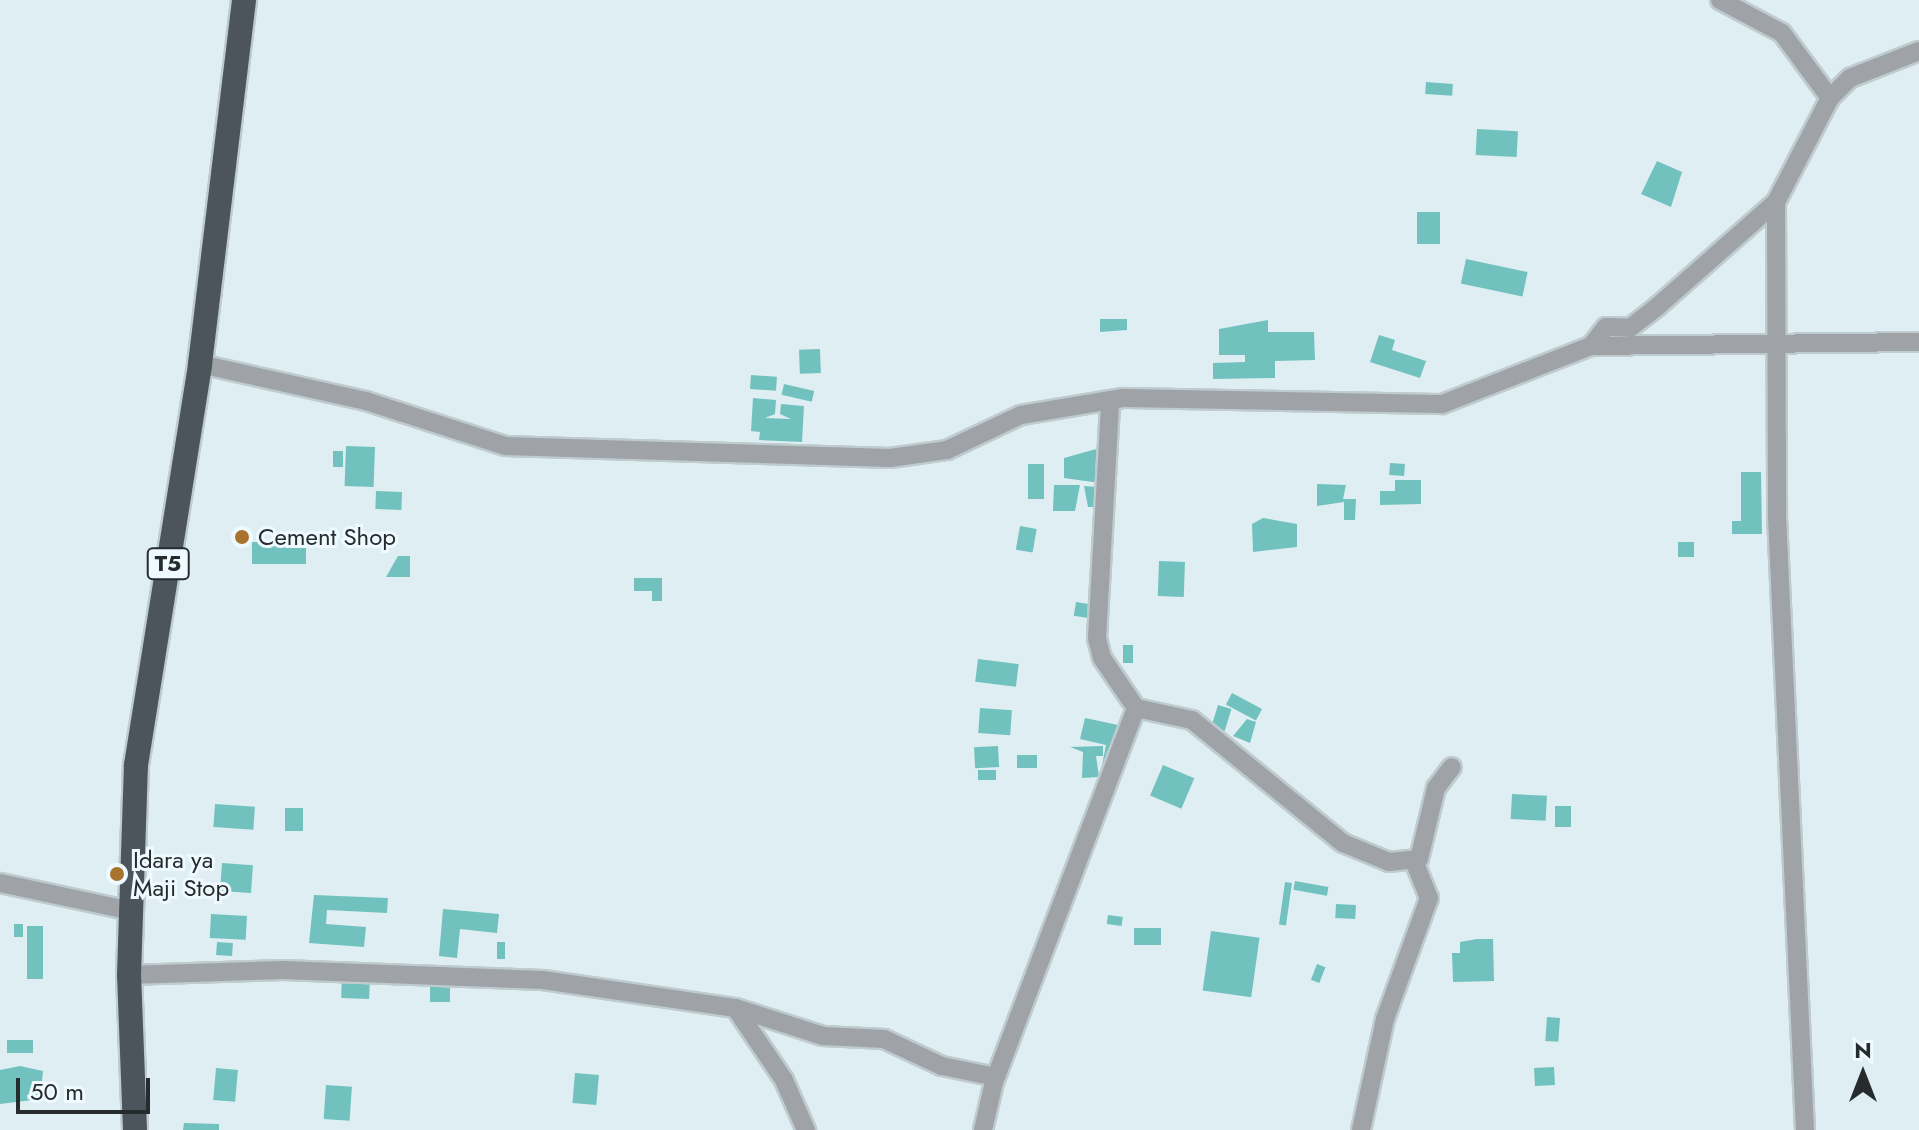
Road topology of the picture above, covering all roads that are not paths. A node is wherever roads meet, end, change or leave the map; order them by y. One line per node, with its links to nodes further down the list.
1 (244, 0): 9 (highway, T5)
2 (1720, 0): 4 (street)
3 (1919, 51): 4 (street)
4 (1830, 98): 5 (street)
5 (1776, 202): 7 (street); 8 (street)
6 (1919, 342): 7 (street)
7 (1776, 345): 8 (street); 23 (street)
8 (1591, 346): 10 (street)
9 (200, 364): 10 (street); 15 (highway, T5)
10 (1110, 403): 11 (street)
11 (1136, 708): 13 (street); 18 (street)
12 (1452, 767): 13 (street)
13 (1415, 863): 22 (street)
14 (0, 883): 15 (street)
15 (132, 911): 16 (highway, T5)
16 (129, 975): 17 (street); 19 (highway, T5)
17 (736, 1008): 18 (street); 20 (street)
18 (996, 1077): 21 (street)
19 (135, 1130)
20 (806, 1130)
21 (983, 1130)
22 (1361, 1130)
23 (1805, 1130)

